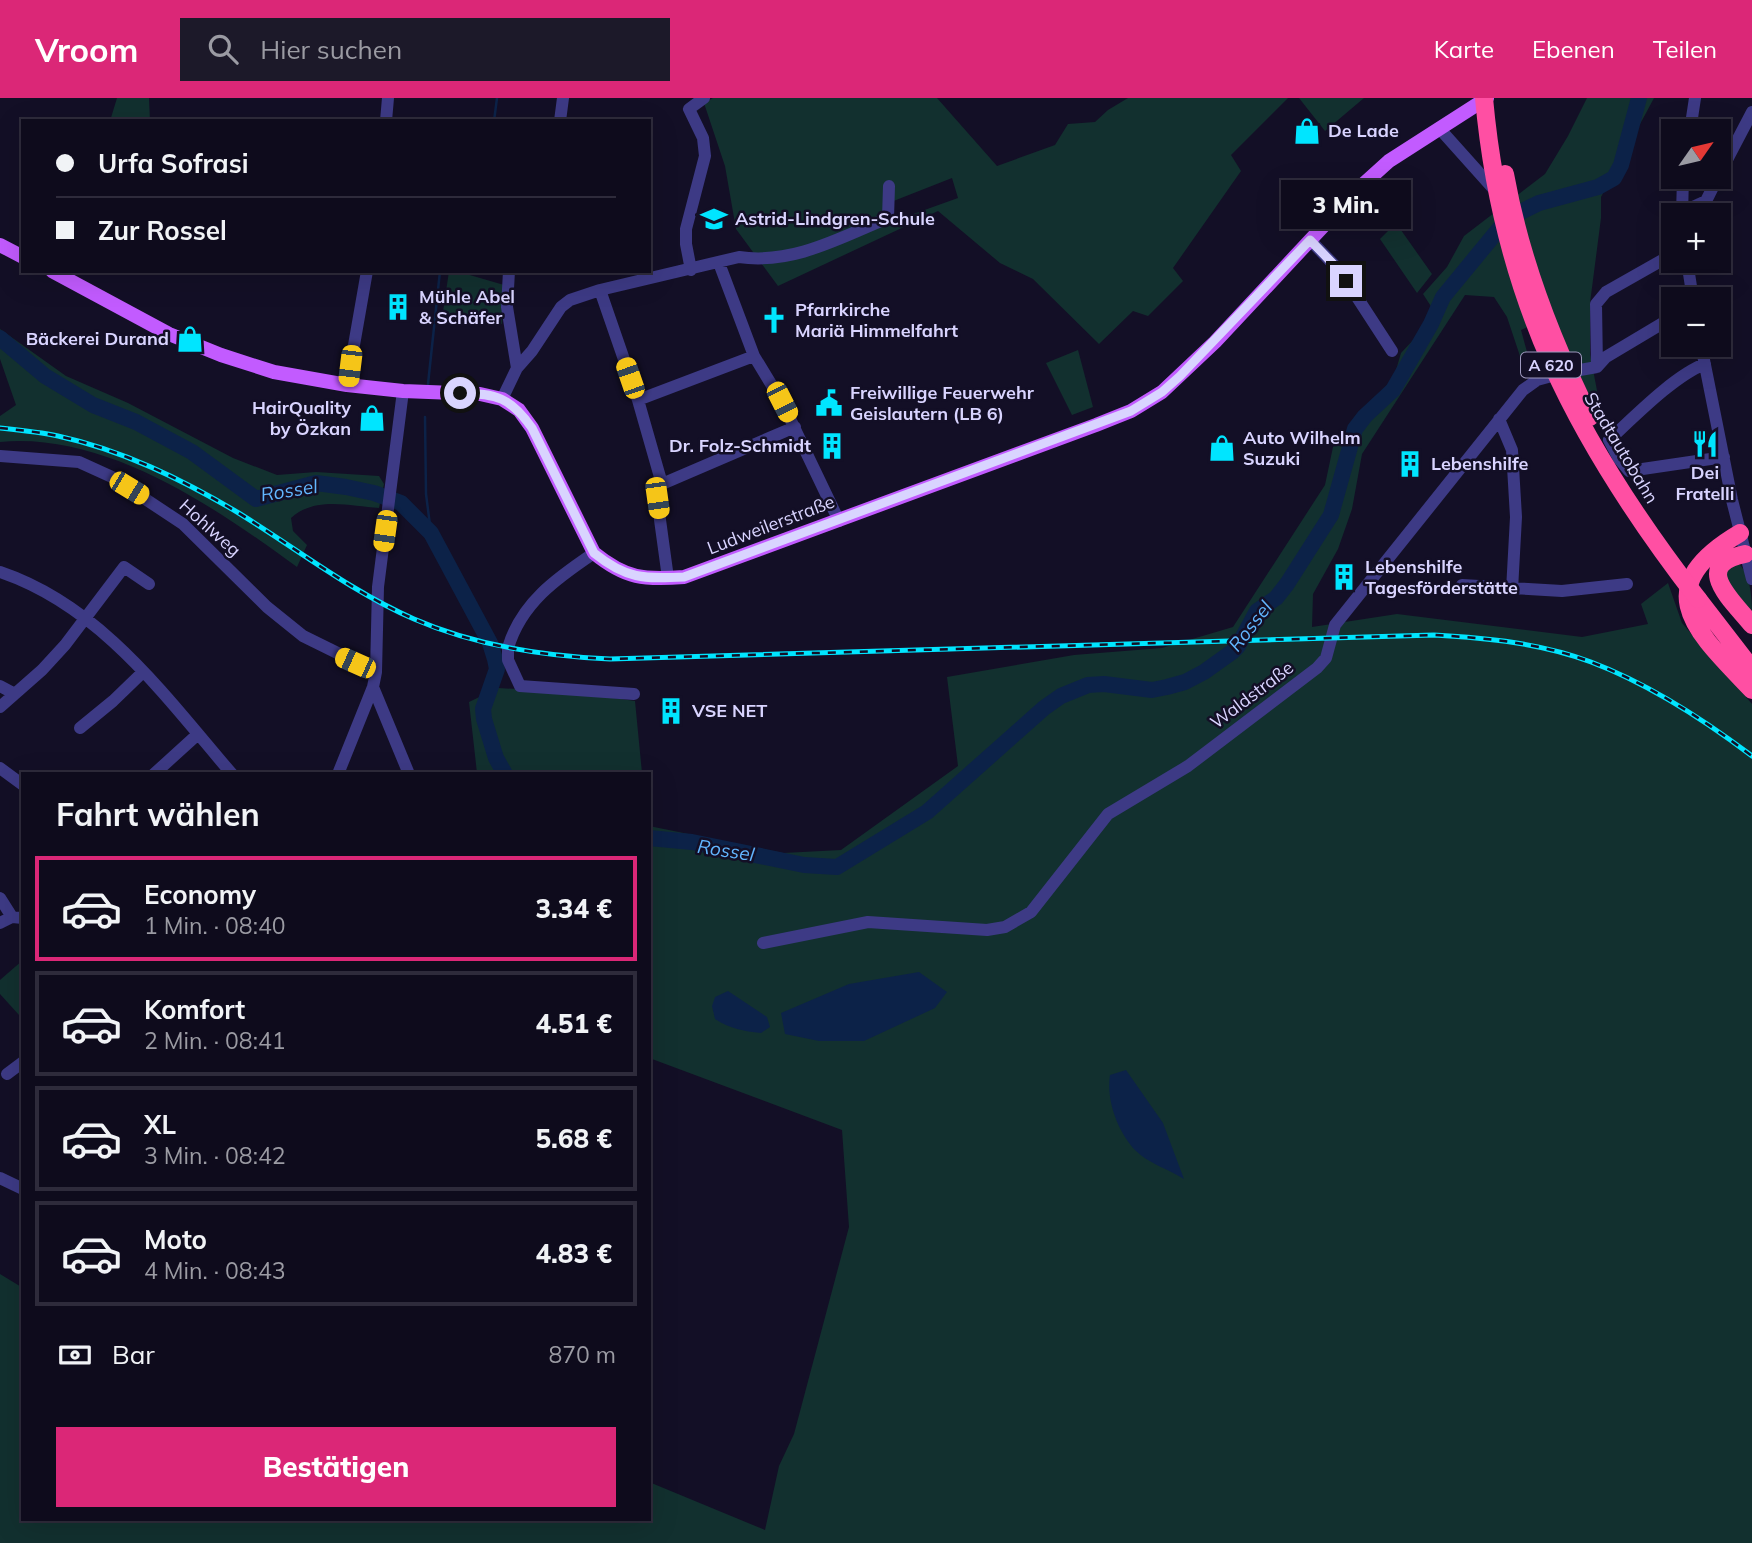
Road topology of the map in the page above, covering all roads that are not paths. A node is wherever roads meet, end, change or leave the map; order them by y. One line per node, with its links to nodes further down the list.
1 (388, 98): 8 (street)
2 (563, 98): 9 (street)
3 (704, 98): 22 (street)
4 (1485, 98): 11 (main road, Ludweilerstraße); 54 (highway, Stadtautobahn / A 620, bridge)
5 (1496, 98): 54 (highway, A 620, bridge)
6 (1695, 98): 10 (street)
7 (1752, 112): 12 (street)
8 (386, 119)
9 (561, 119)
10 (1691, 119)
11 (1438, 128): 15 (street); 17 (main road, Ludweilerstraße)
12 (1731, 152)
13 (889, 186): 21 (street)
14 (1712, 189): 16 (street)
15 (1504, 200)
16 (1701, 203)
17 (1310, 240): 28 (street); 43 (main road, Ludweilerstraße)
18 (0, 245): 19 (main road)
19 (21, 256)
20 (1661, 261): 33 (street)
21 (719, 263): 22 (street); 29 (street)
22 (691, 270): 26 (street)
23 (56, 273): 34 (main road)
24 (367, 273): 34 (street)
25 (509, 273): 32 (street)
26 (600, 290): 32 (street); 37 (street)
27 (1661, 324): 33 (street)
28 (1392, 351)
29 (754, 356): 37 (street); 39 (street)
30 (1704, 357): 31 (street)
31 (1705, 364): 41 (street); 41 (street)
32 (517, 368): 36 (street)
33 (1597, 368): 38 (street, Waldstraße)
34 (347, 385): 35 (main road)
35 (403, 391): 36 (main road); 60 (street)
36 (502, 399): 45 (main road)
37 (638, 400): 42 (street)
38 (1499, 419): 53 (street); 77 (street, Waldstraße)
39 (795, 427): 42 (street); 43 (street)
40 (0, 456): 60 (street, Hohlweg)
41 (1724, 457): 44 (street)
42 (662, 484): 48 (street)
43 (839, 521): 48 (main road, Ludweilerstraße)
44 (1740, 533): 46 (street); 63 (highway)
45 (594, 553): 48 (main road, Ludweilerstraße); 65 (street)
46 (1745, 554): 49 (street); 56 (highway)
47 (0, 572): 55 (street)
48 (668, 578)
49 (1752, 579)
50 (149, 584): 55 (street)
51 (1627, 584): 53 (street)
52 (1462, 585): 53 (street)
53 (1512, 590)
54 (1702, 595): 57 (highway, A 620); 58 (highway, Stadtautobahn / A 620)
55 (86, 618): 59 (street); 64 (street)
56 (1752, 625)
57 (1752, 651)
58 (1752, 669)
59 (143, 672): 67 (street); 68 (street)
60 (376, 672): 62 (street)
61 (0, 685): 64 (street)
62 (373, 687): 72 (street); 73 (street)
63 (1752, 690)
64 (15, 694): 66 (street)
65 (634, 694)
66 (0, 707)
67 (80, 728)
68 (198, 734): 70 (street); 71 (street)
69 (0, 768): 74 (street)
70 (156, 772)
71 (230, 772)
72 (339, 772)
73 (409, 772)
74 (21, 784)
75 (0, 898): 76 (street)
76 (11, 919)
77 (763, 943)
78 (21, 1063): 79 (street)
79 (2, 1073)
80 (0, 1178): 81 (street)
81 (21, 1188)

